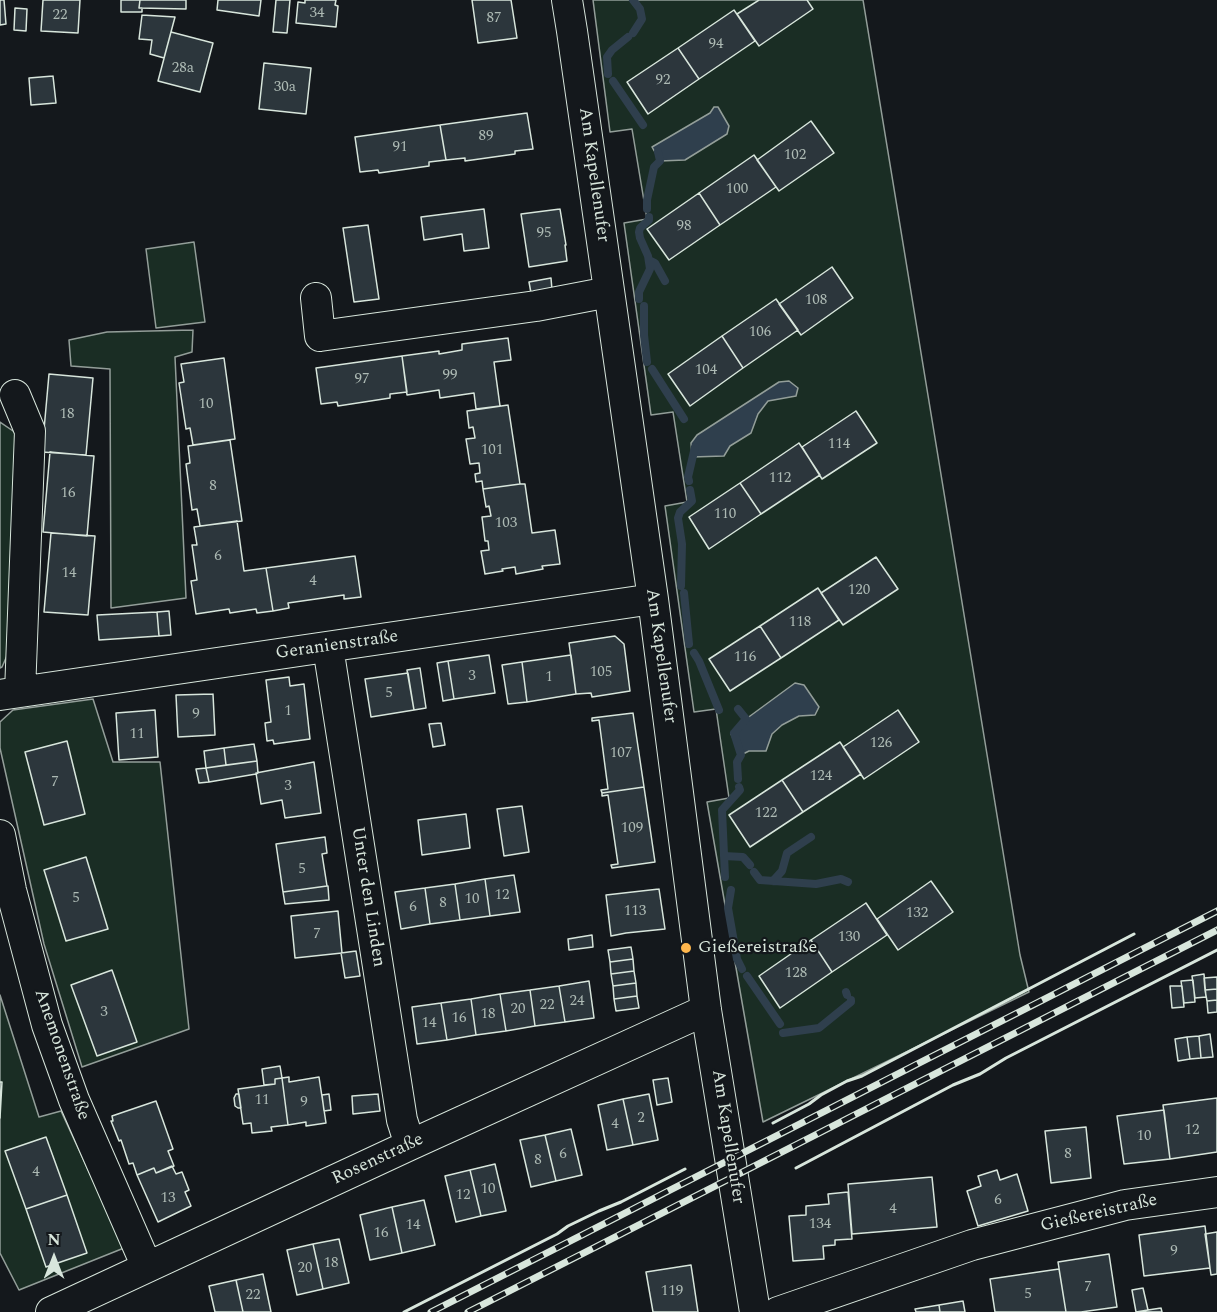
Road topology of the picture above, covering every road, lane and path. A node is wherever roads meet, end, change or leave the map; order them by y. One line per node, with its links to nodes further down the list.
1 (567, 0): 2 (street, Am Kapellenufer)
2 (609, 292): 3 (street); 5 (street, Am Kapellenufer)
3 (315, 298)
4 (15, 395): 7 (street, Geranienstraße)
5 (653, 599): 6 (street, Geranienstraße); 9 (street, Am Kapellenufer)
6 (328, 647): 7 (street, Geranienstraße); 10 (street, Unter den Linden)
7 (10, 694)
8 (0, 836): 12 (street, Anemonenstraße)
9 (706, 1010): 10 (street, Rosenstraße); 14 (street, Am Kapellenufer)
10 (410, 1145): 12 (street, Rosenstraße)
11 (1217, 1192): 15 (street, Gießereistraße)
12 (147, 1267): 13 (street, Rosenstraße)
13 (51, 1312)
14 (755, 1312)
15 (778, 1312)

